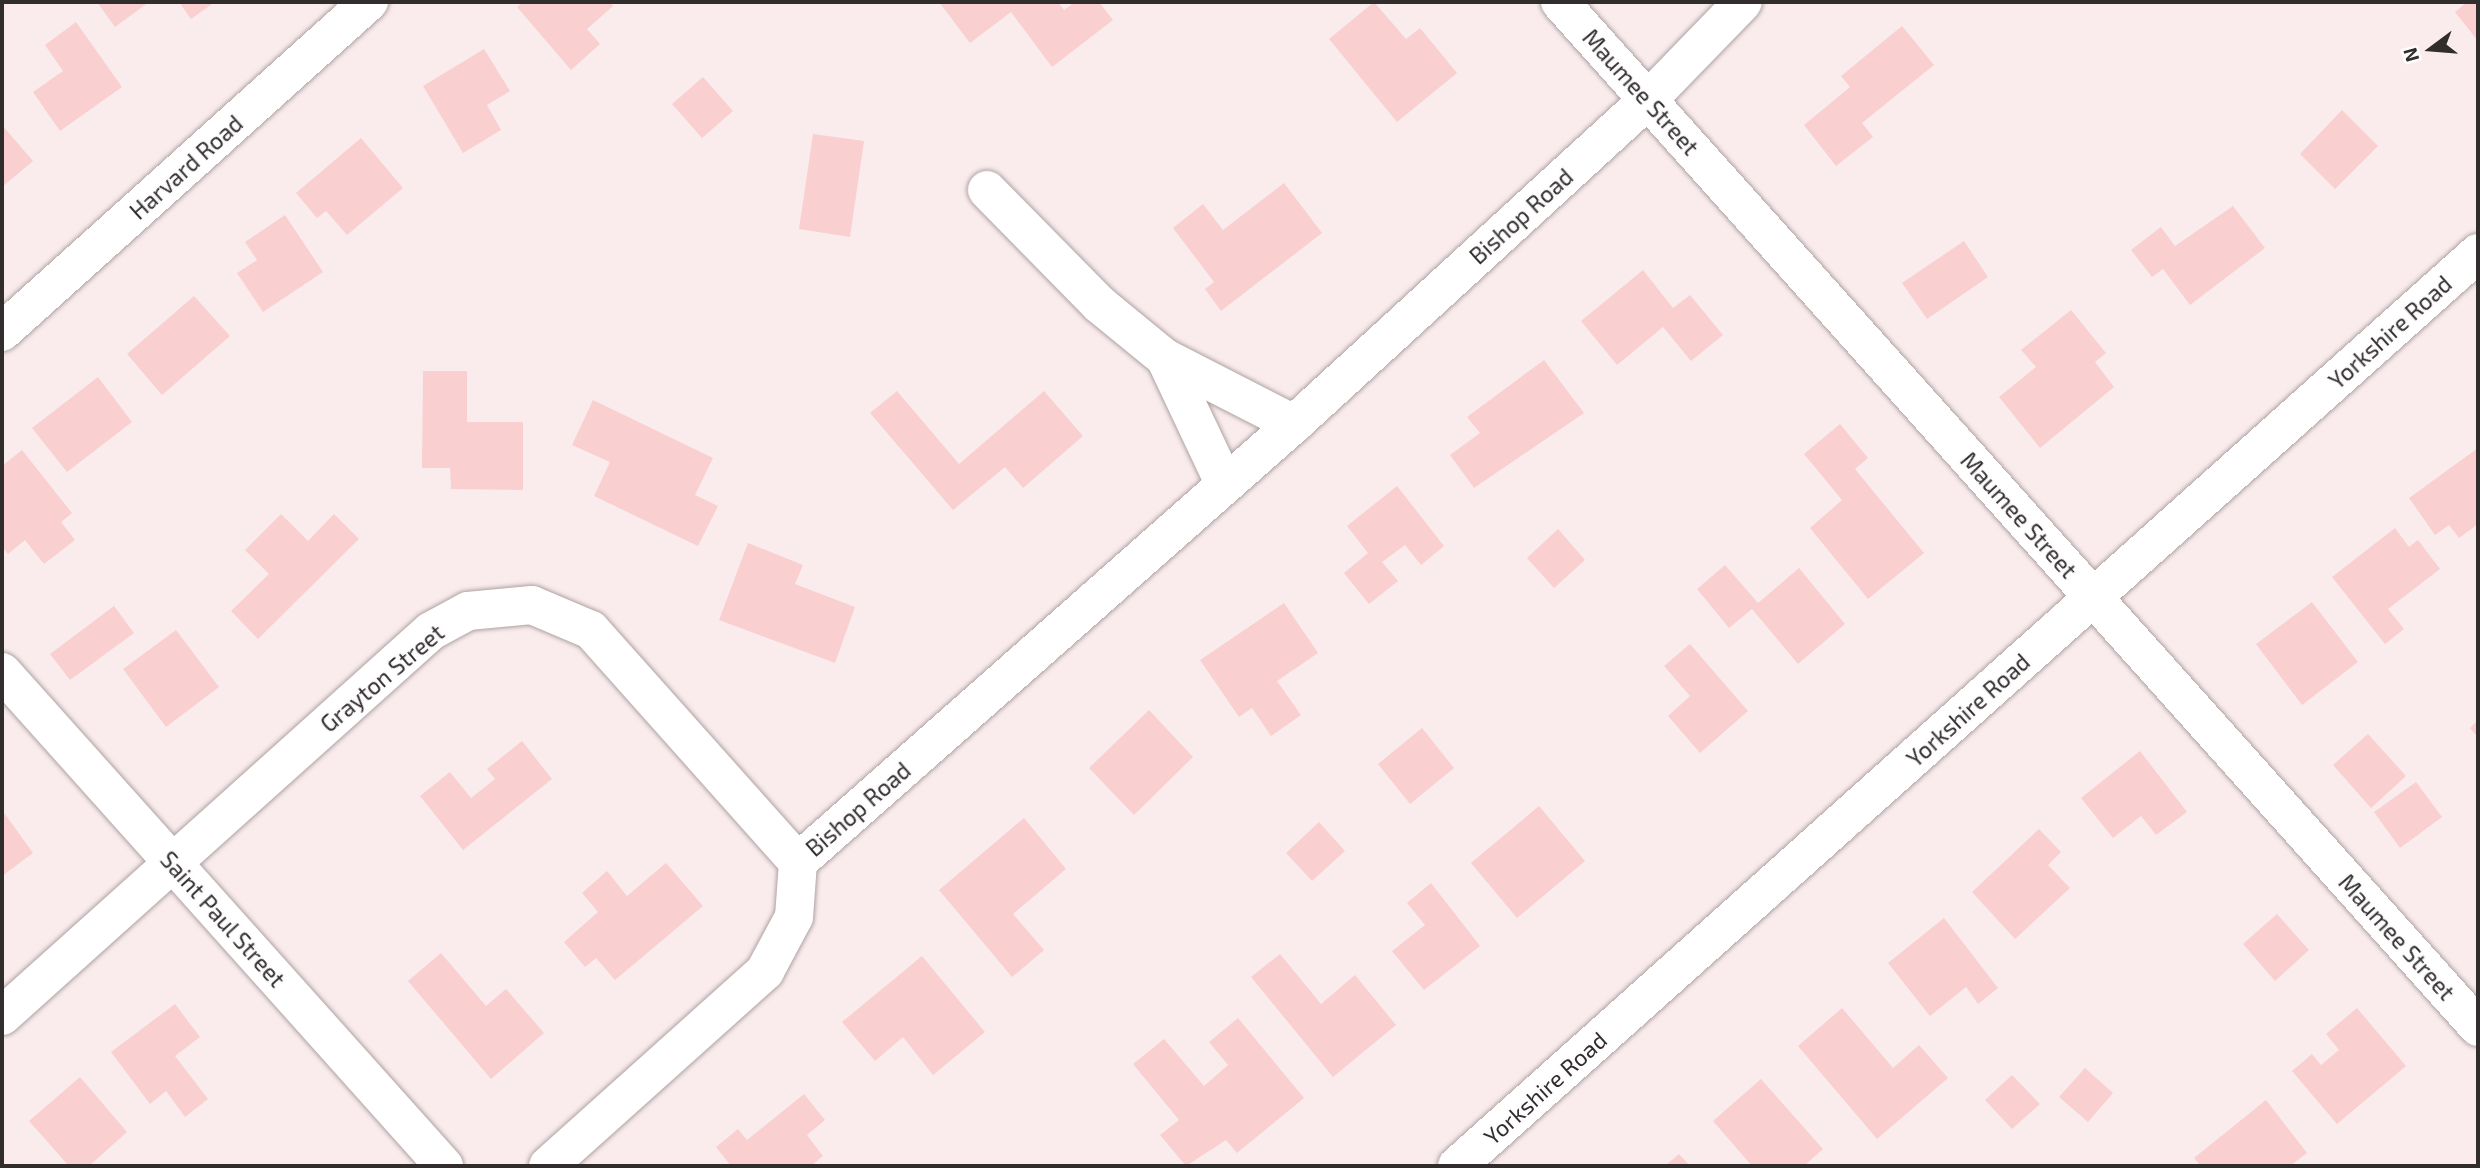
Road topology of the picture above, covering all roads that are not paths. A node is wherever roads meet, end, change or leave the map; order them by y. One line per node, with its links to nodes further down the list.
1 (369, 2): 7 (street, Harvard Road)
2 (1560, 2): 4 (street, Maumee Street)
3 (1743, 2): 4 (street, Bishop Road)
4 (1648, 100): 9 (street, Bishop Road); 11 (street, Maumee Street)
5 (987, 190): 8 (street)
6 (2478, 253): 11 (street, Yorkshire Road)
7 (2, 332)
8 (1165, 358): 9 (street); 10 (street)
9 (1294, 424): 10 (street, Bishop Road)
10 (1225, 485): 13 (street, Bishop Road)
11 (2094, 598): 16 (street, Maumee Street); 19 (street, Yorkshire Road)
12 (2, 672): 14 (street, Saint Paul Street)
13 (798, 862): 14 (street, Grayton Street); 18 (street, Bishop Road)
14 (172, 863): 15 (street, Grayton Street); 17 (street, Saint Paul Street)
15 (2, 1016)
16 (2478, 1027)
17 (444, 1166)
18 (548, 1166)
19 (1457, 1166)

